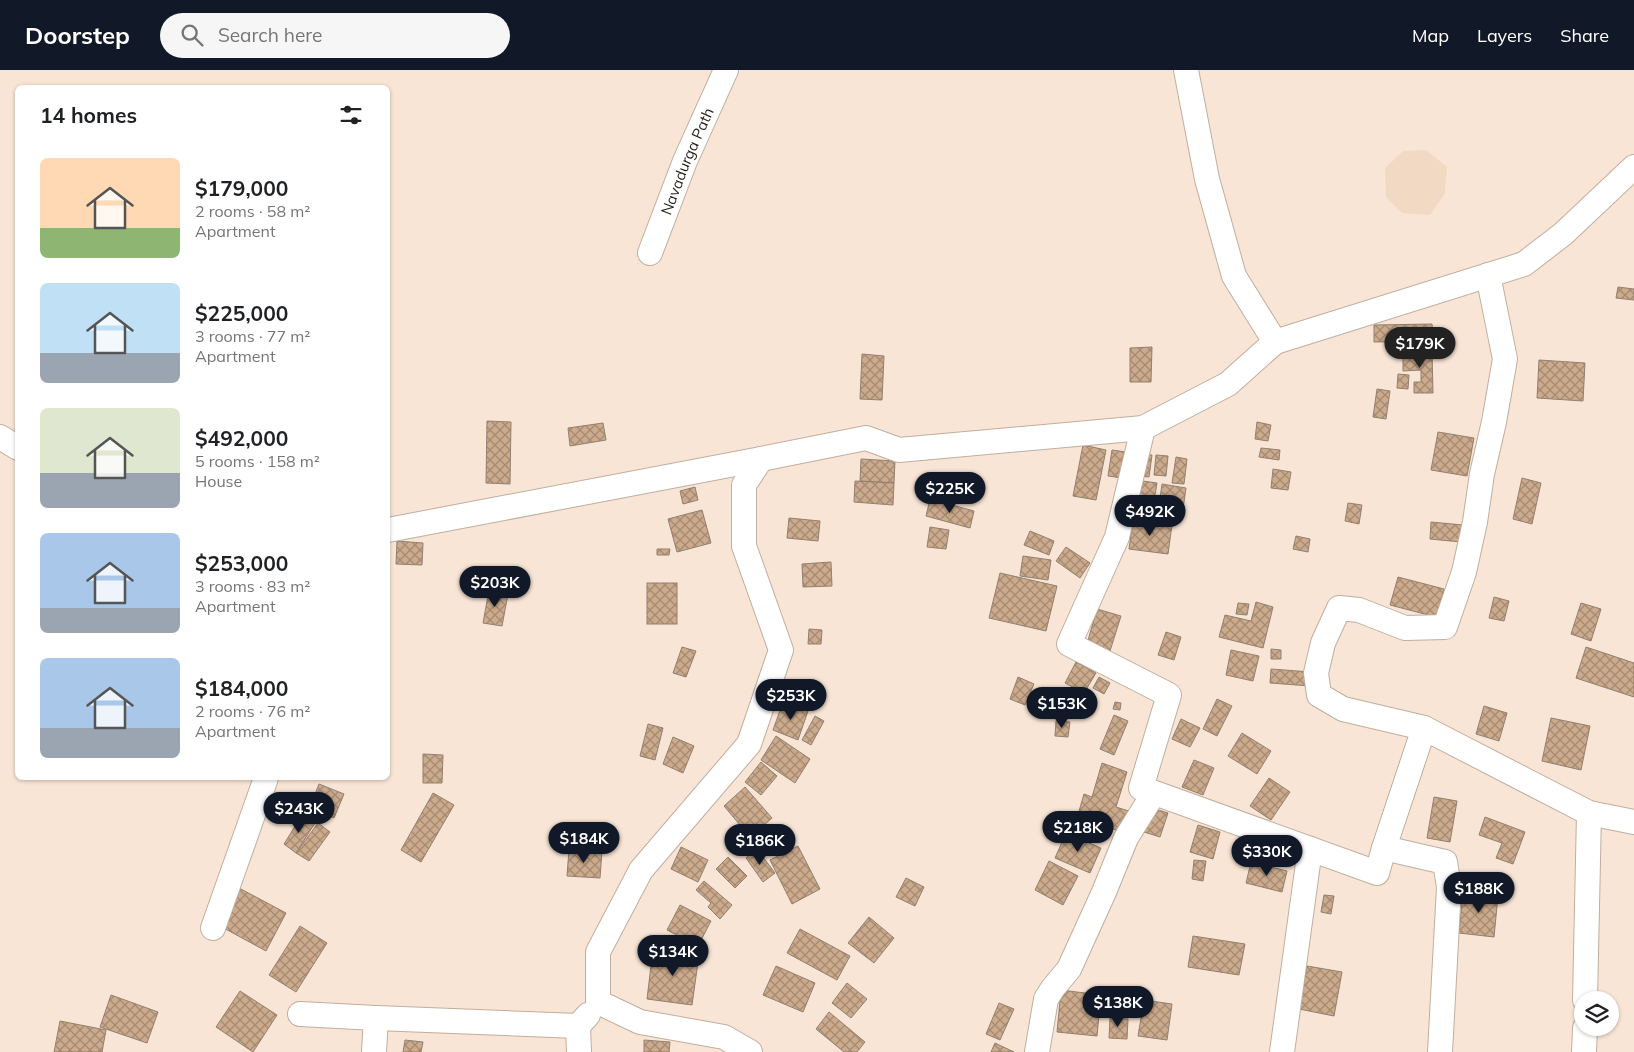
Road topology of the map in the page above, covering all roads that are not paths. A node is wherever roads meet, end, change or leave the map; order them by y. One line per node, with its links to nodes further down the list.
1 (726, 70): 4 (street, Navadurga Path)
2 (1186, 70): 6 (street)
3 (1634, 166): 5 (street)
4 (650, 253)
5 (1488, 275): 6 (street); 12 (street)
6 (1275, 342): 7 (street)
7 (1143, 428): 10 (street); 14 (street)
8 (0, 437): 9 (street)
9 (15, 446)
10 (761, 459): 11 (street); 21 (street)
11 (390, 530)
12 (1424, 728): 15 (street); 17 (street)
13 (265, 780): 19 (street)
14 (1154, 793): 18 (street); 29 (street)
15 (1590, 813): 16 (street); 20 (street)
16 (1634, 822)
17 (1384, 848): 18 (street); 31 (street)
18 (1310, 849): 30 (street)
19 (213, 928)
20 (1585, 991)
21 (598, 1002): 24 (street); 28 (street)
22 (300, 1014): 23 (street)
23 (376, 1018): 24 (street); 26 (street)
24 (578, 1026): 27 (street)
25 (1584, 1036): 32 (street)
26 (374, 1052)
27 (578, 1052)
28 (750, 1052)
29 (1038, 1052)
30 (1282, 1052)
31 (1440, 1052)
32 (1584, 1052)

